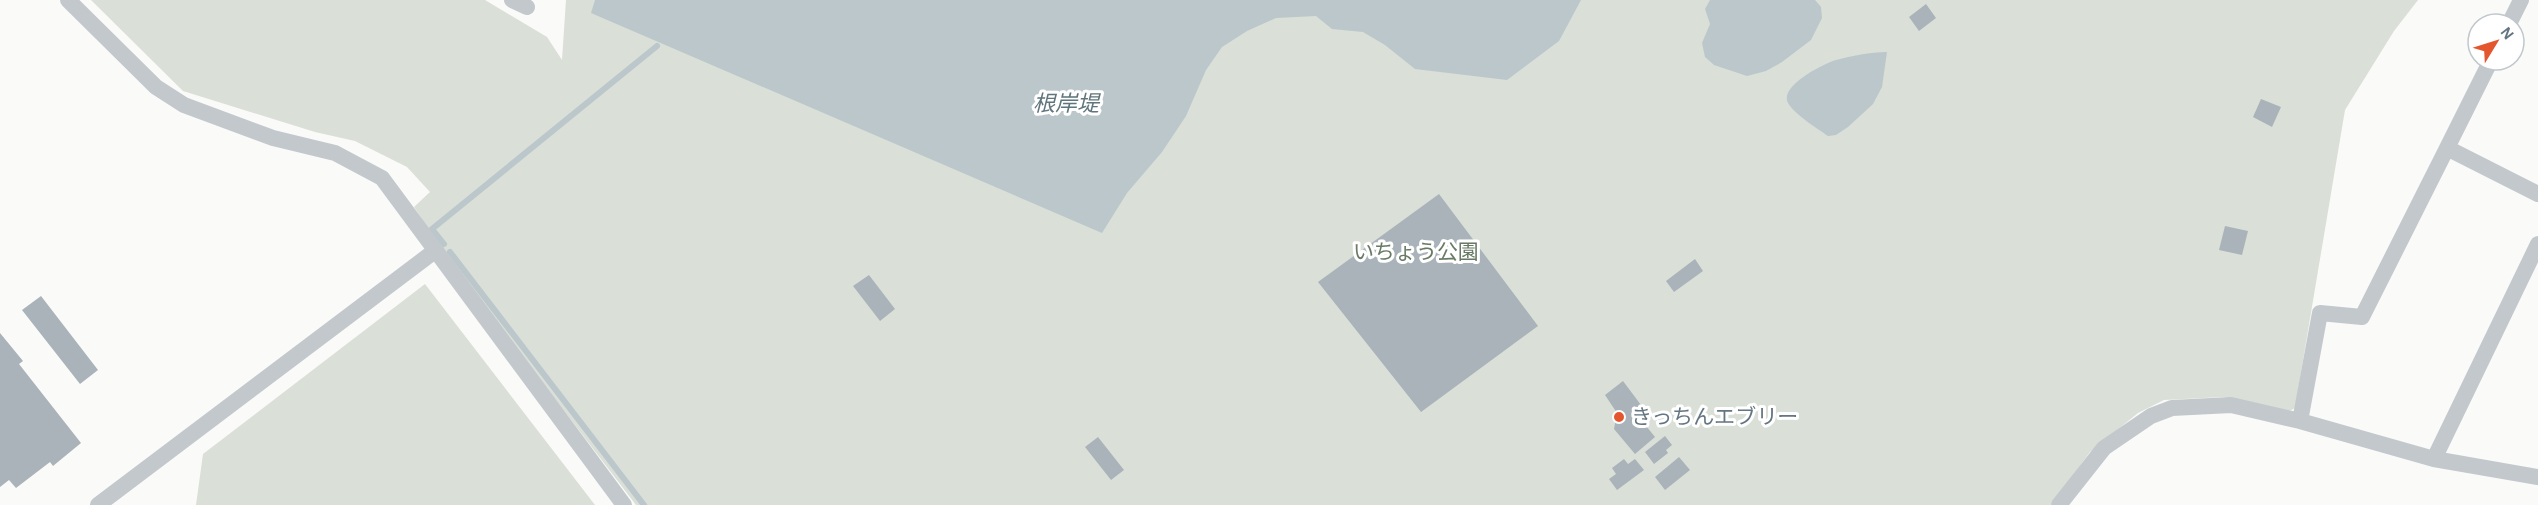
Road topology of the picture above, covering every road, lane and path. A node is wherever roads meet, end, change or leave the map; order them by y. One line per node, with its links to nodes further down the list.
1 (68, 0): 6 (street)
2 (2485, 72): 3 (street)
3 (2447, 148): 4 (street); 7 (street)
4 (2538, 194)
5 (2538, 244): 8 (street)
6 (436, 250): 10 (street); 11 (street)
7 (2300, 421): 8 (street); 12 (street)
8 (2434, 459): 9 (street)
9 (2538, 477)
10 (98, 505)
11 (624, 505)
12 (2059, 505)

